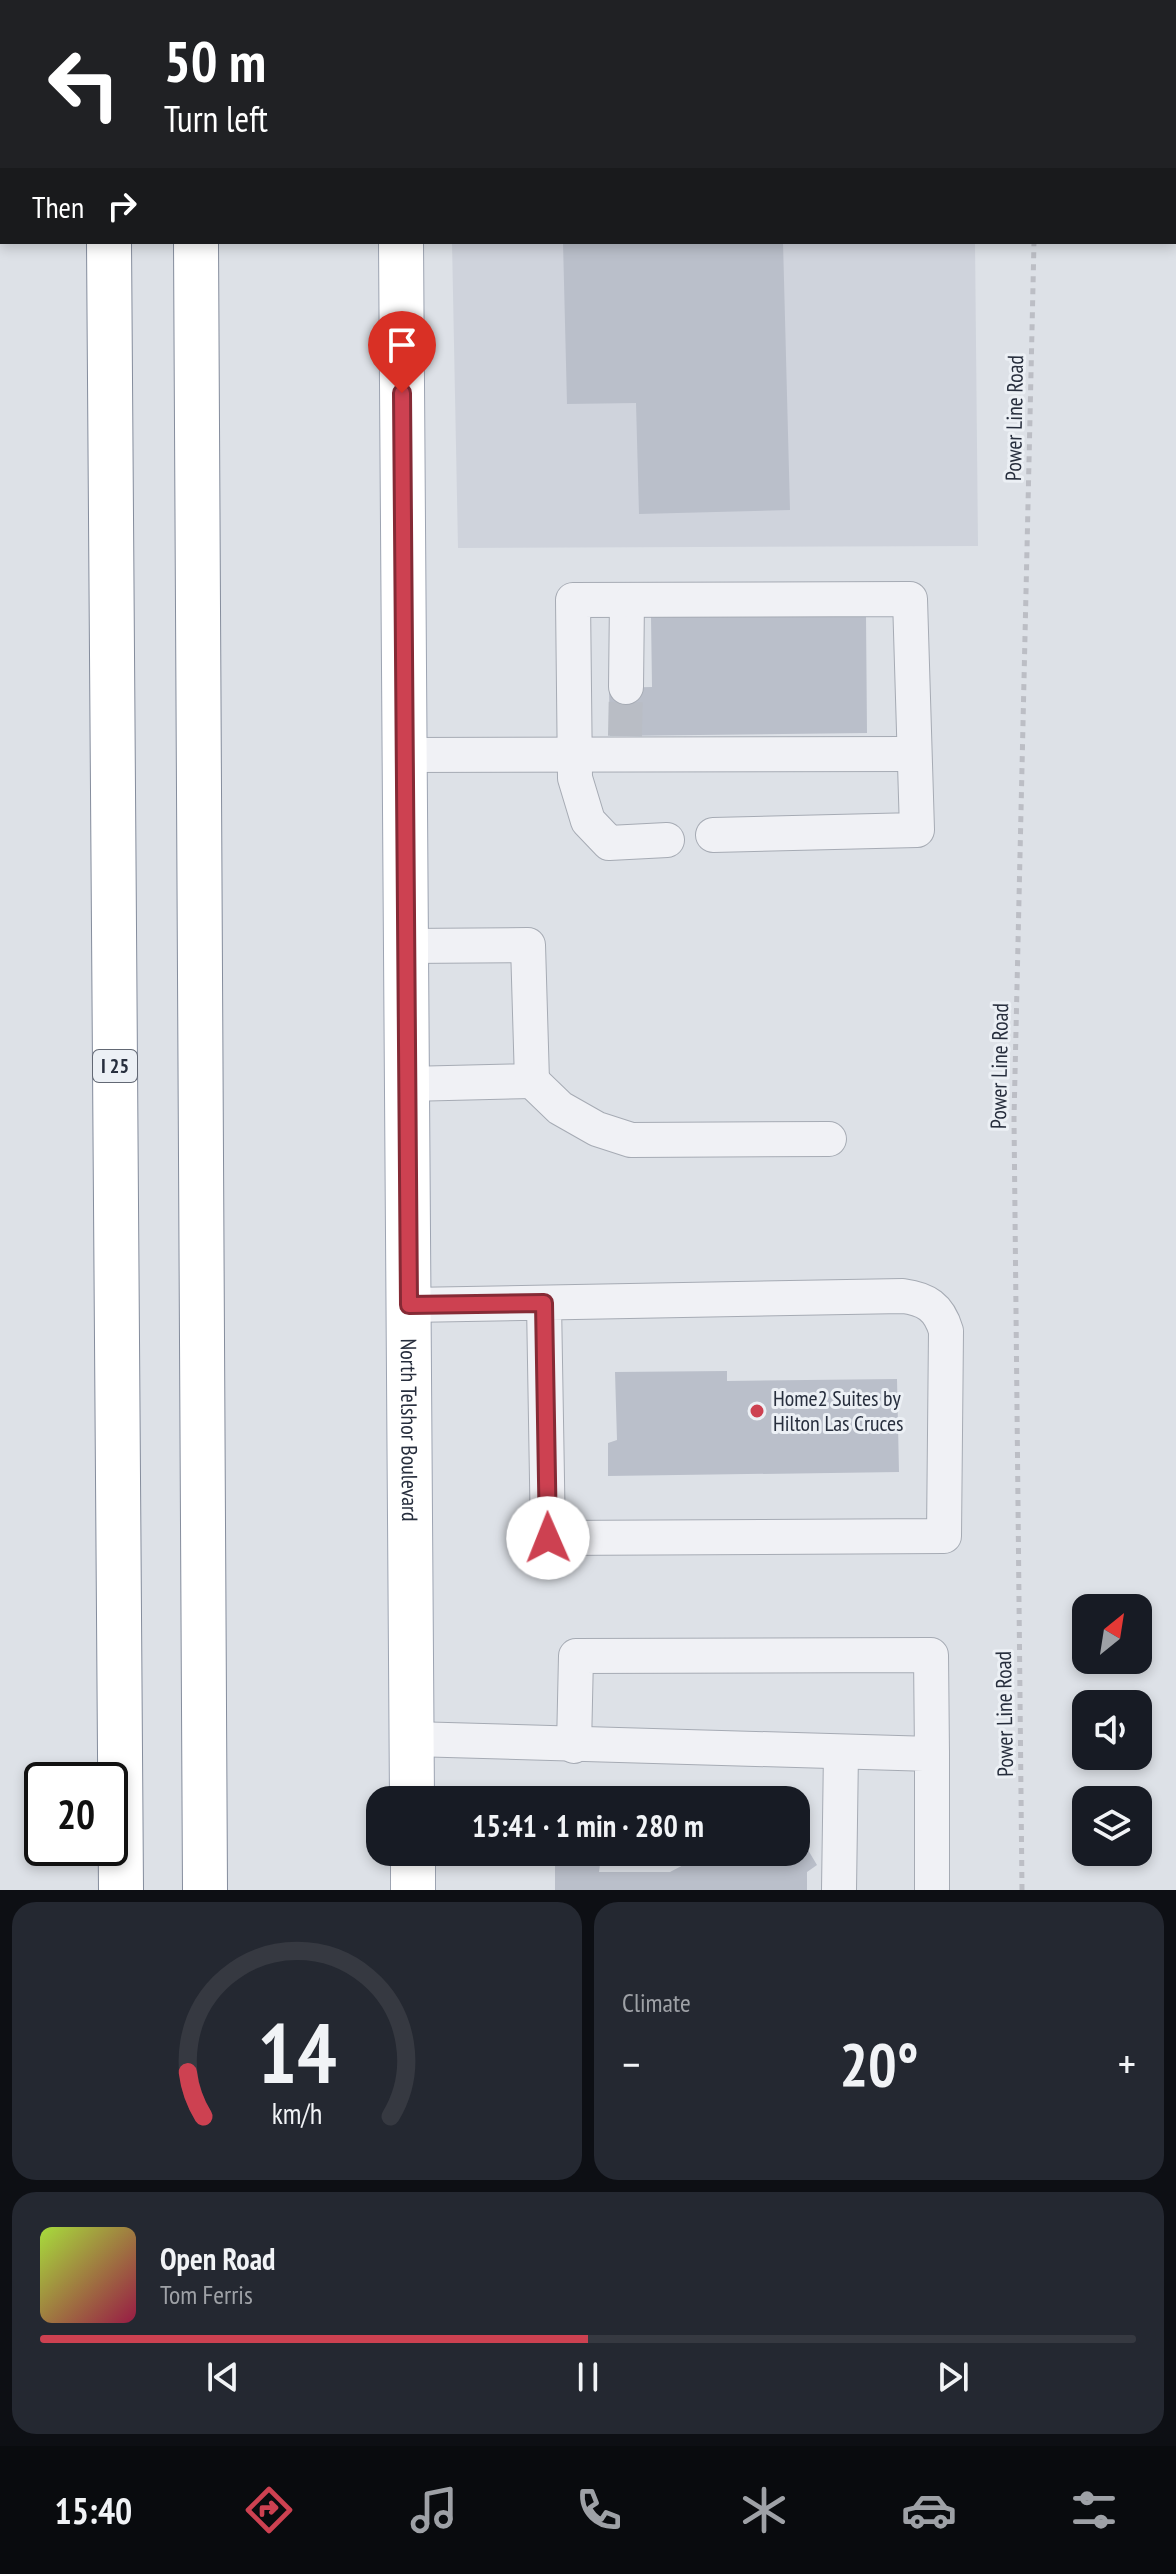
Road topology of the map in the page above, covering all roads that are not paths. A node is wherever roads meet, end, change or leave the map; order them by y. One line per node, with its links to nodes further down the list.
1 (109, 244): 23 (main road, I 25)
2 (196, 244): 24 (main road)
3 (401, 244): 7 (main road, North Telshor Boulevard)
4 (627, 600): 5 (lane); 6 (lane); 8 (lane)
5 (626, 687)
6 (914, 754): 8 (lane); 9 (lane)
7 (405, 755): 8 (lane); 11 (main road, North Telshor Boulevard)
8 (575, 756): 10 (lane)
9 (713, 835)
10 (667, 840)
11 (406, 946): 12 (lane); 13 (main road, North Telshor Boulevard)
12 (532, 1081): 13 (lane); 14 (lane)
13 (407, 1084): 16 (main road, North Telshor Boulevard)
14 (829, 1139)
15 (544, 1303): 15 (lane); 16 (lane)
16 (409, 1305): 17 (main road, North Telshor Boulevard)
17 (412, 1739): 18 (lane); 21 (main road, North Telshor Boulevard)
18 (574, 1746): 19 (lane); 20 (lane)
19 (841, 1752): 20 (lane); 26 (lane)
20 (932, 1754): 27 (lane)
21 (412, 1786)
22 (413, 1866): 25 (main road)
23 (121, 1890)
24 (205, 1890)
25 (413, 1890)
26 (839, 1890)
27 (932, 1890)

